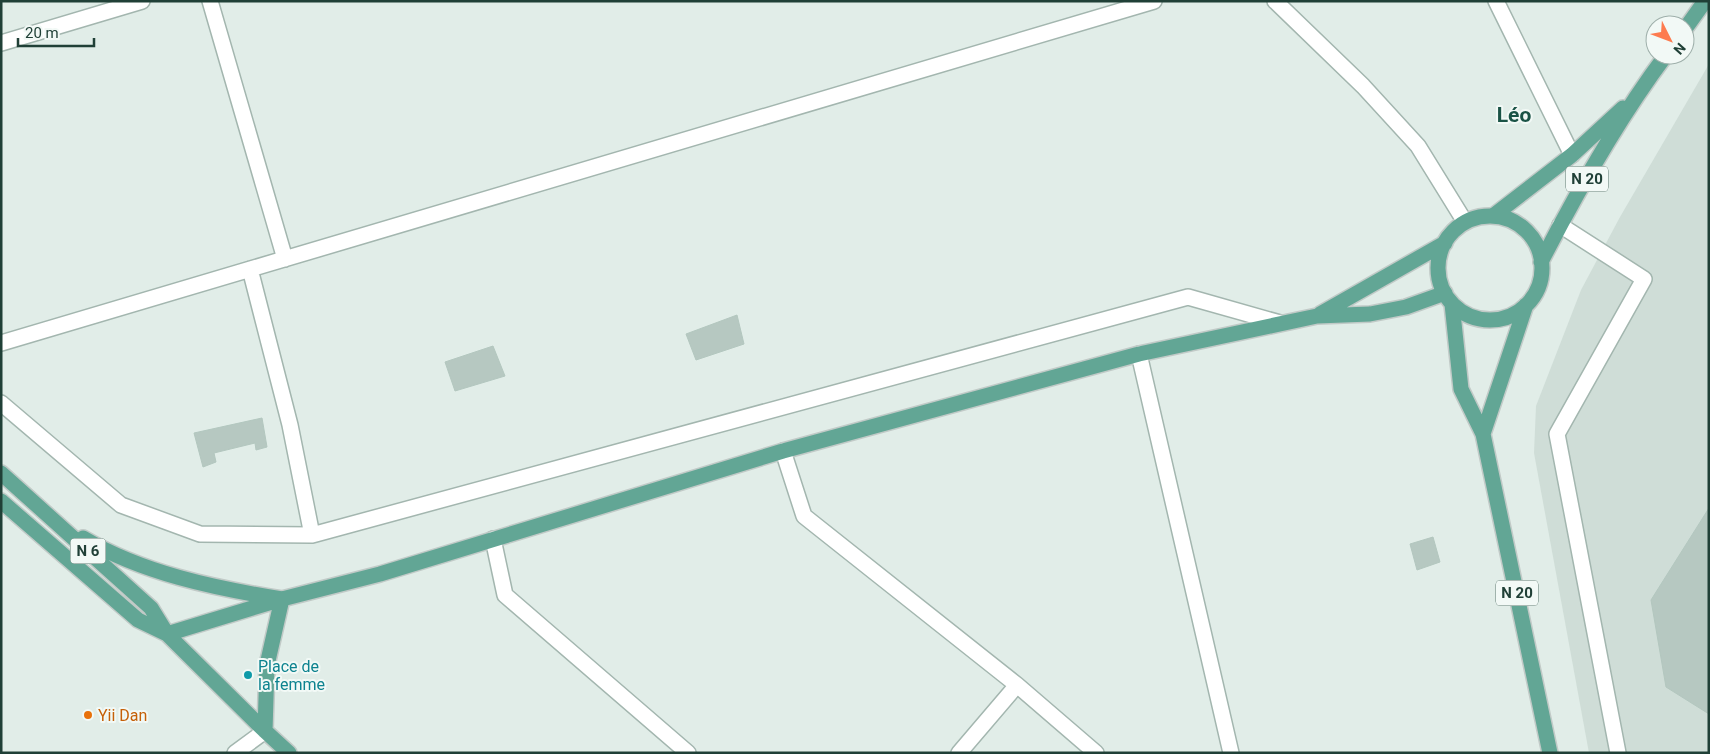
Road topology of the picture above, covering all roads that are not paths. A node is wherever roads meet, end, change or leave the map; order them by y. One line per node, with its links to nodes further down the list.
1 (142, 1): 8 (street)
2 (210, 1): 16 (street)
3 (1154, 1): 16 (street)
4 (1275, 1): 13 (street)
5 (1496, 1): 11 (street)
6 (1705, 1): 7 (main road)
7 (1695, 15)
8 (1, 43)
9 (1658, 65): 10 (main road, N 20)
10 (1635, 96): 11 (main road, N 20); 14 (main road, N 20)
11 (1572, 155): 12 (main road, N 20)
12 (1493, 216): 13 (main road, N 20); 17 (main road, N 20)
13 (1466, 222): 15 (main road, N 20)
14 (1560, 225): 17 (main road, N 20); 44 (street)
15 (1445, 243): 19 (main road, N 20); 21 (main road)
16 (285, 258): 18 (street)
17 (1541, 262): 20 (main road, N 20)
18 (250, 269): 23 (street); 31 (street)
19 (1449, 299): 20 (main road, N 20); 21 (main road); 26 (main road, N 20)
20 (1526, 305): 26 (main road, N 20)
21 (1317, 316): 22 (main road)
22 (1280, 323): 24 (main road); 31 (street)
23 (1, 343)
24 (1139, 354): 27 (main road); 42 (street)
25 (1, 403): 31 (street)
26 (1483, 434): 43 (main road, N 20)
27 (783, 451): 32 (main road); 35 (street)
28 (1, 473): 30 (main road, N 6)
29 (1, 501): 34 (main road, N 6)
30 (56, 522): 33 (main road); 34 (main road, N 6)
31 (312, 534)
32 (493, 539): 33 (main road); 39 (street)
33 (282, 598): 34 (main road); 36 (main road)
34 (167, 634): 36 (main road, N 6)
35 (1017, 685): 40 (street); 41 (street)
36 (265, 731): 37 (street); 38 (main road, N 6)
37 (235, 753)
38 (289, 753)
39 (688, 753)
40 (959, 753)
41 (1096, 753)
42 (1231, 753)
43 (1550, 753)
44 (1618, 753)

